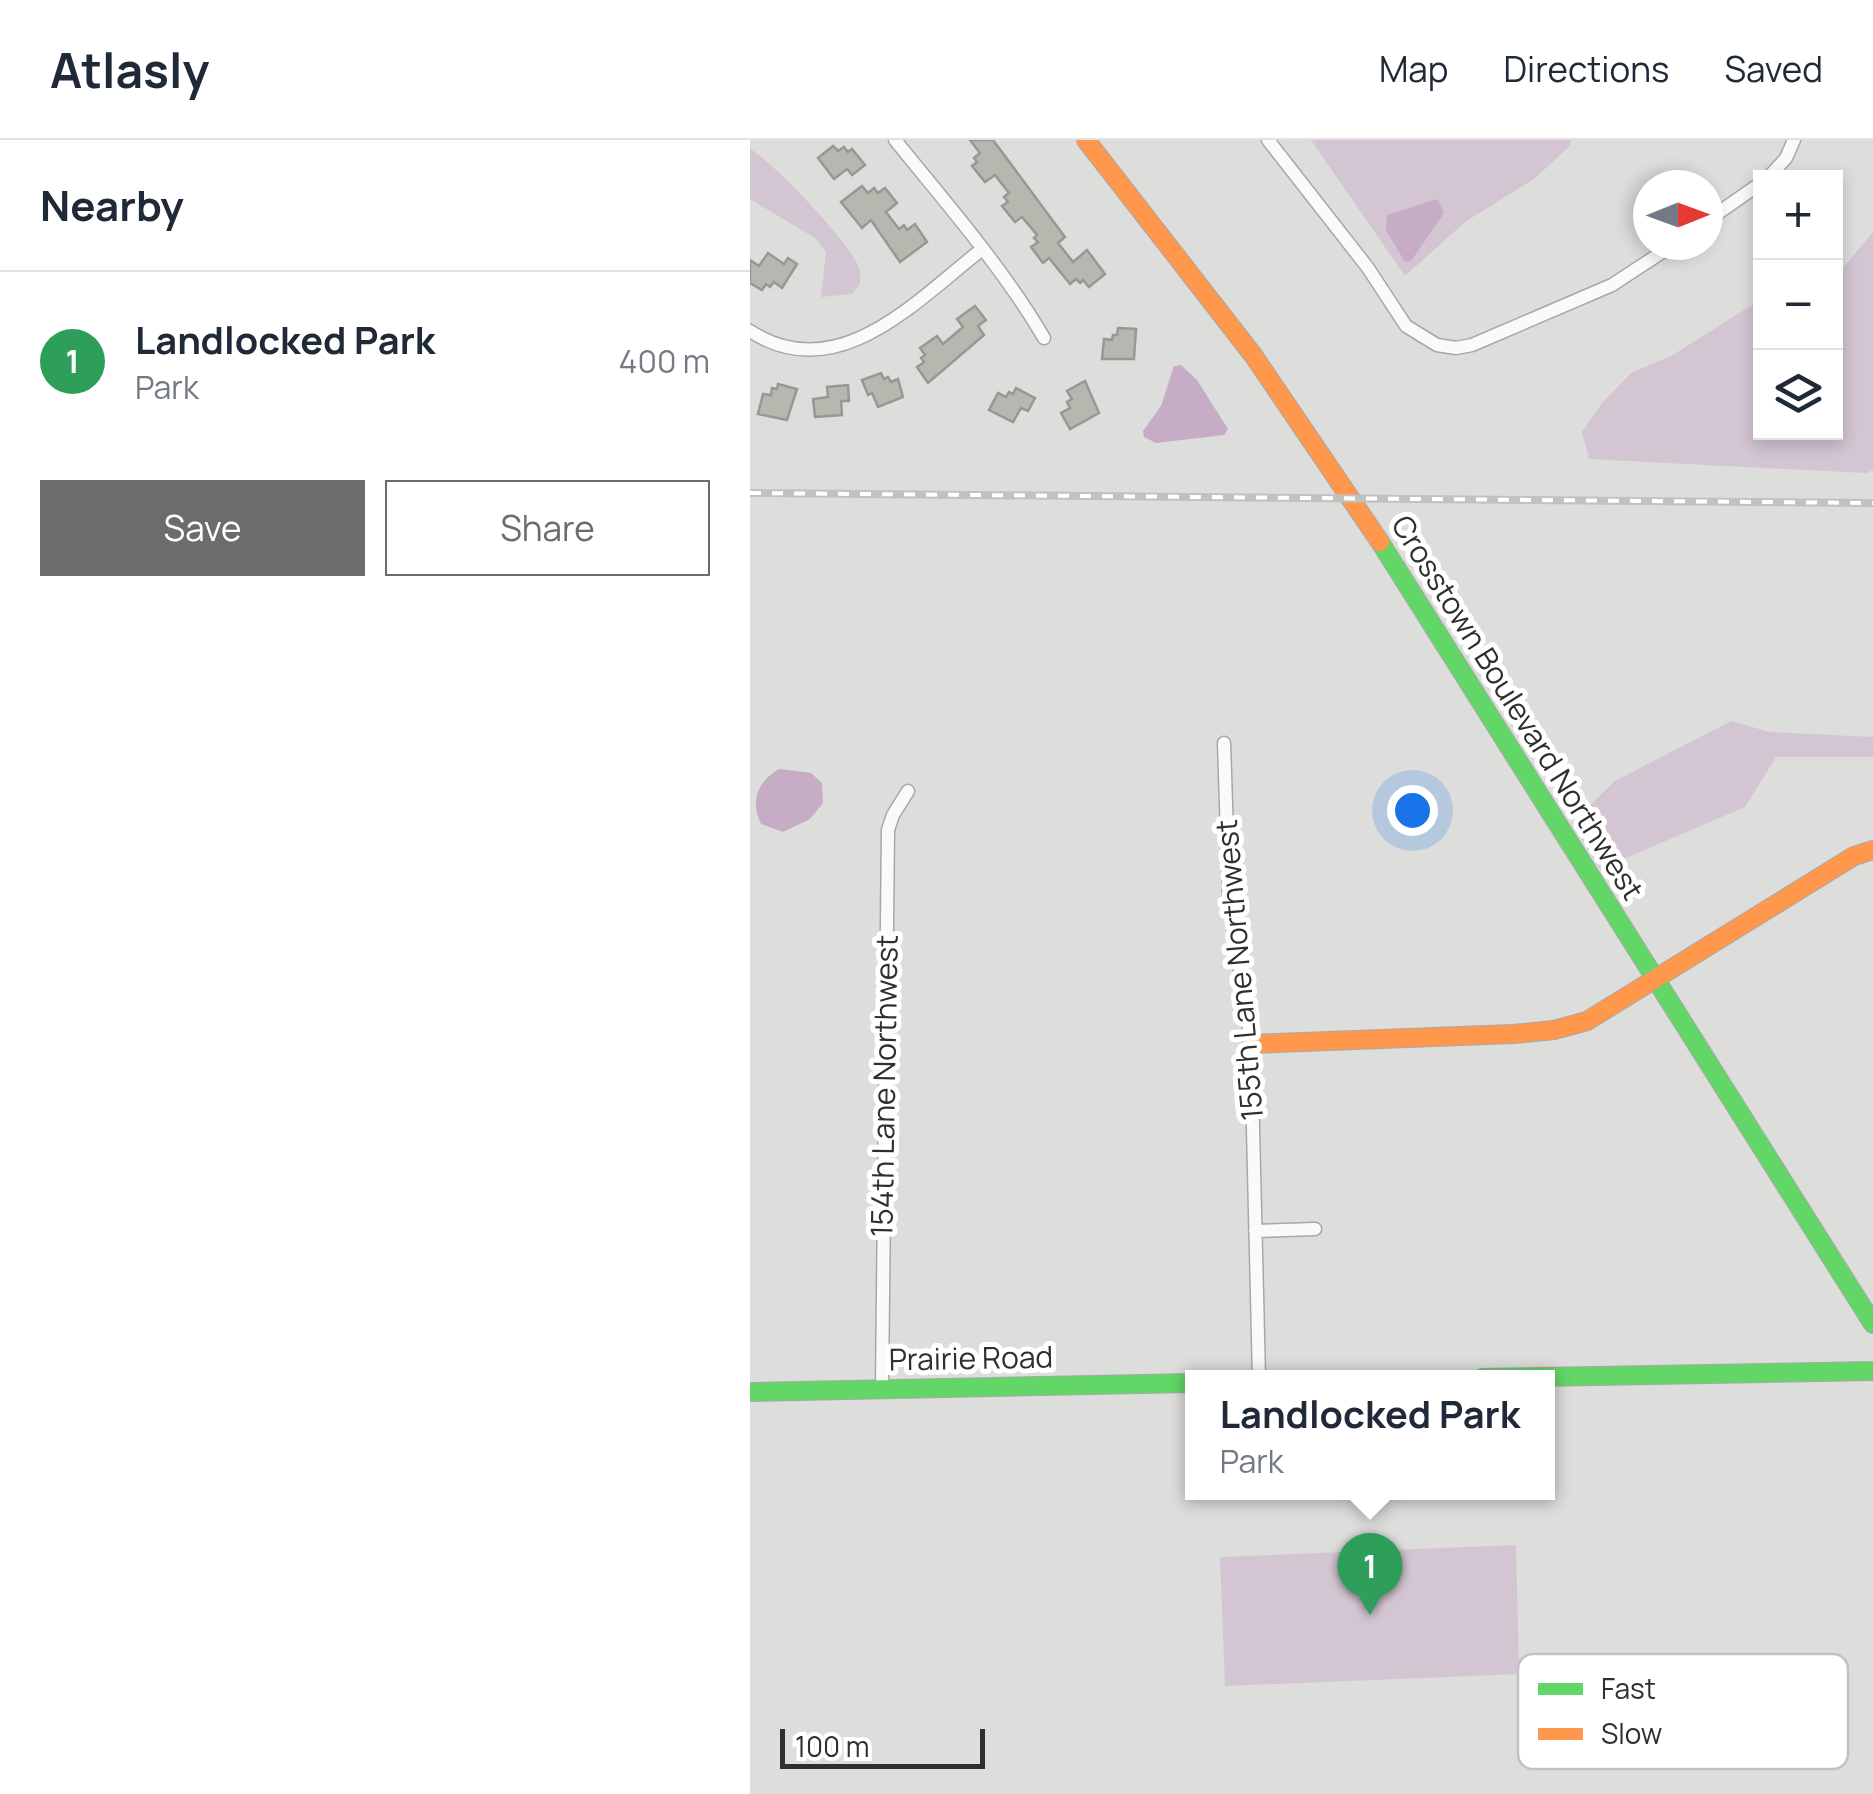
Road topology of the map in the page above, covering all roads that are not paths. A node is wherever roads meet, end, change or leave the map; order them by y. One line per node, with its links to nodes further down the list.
1 (895, 140): 8 (street)
2 (1086, 140): 15 (street, Crosstown Boulevard Northwest)
3 (1268, 140): 9 (street)
4 (1794, 140): 5 (street)
5 (1775, 170)
6 (1753, 188): 7 (street)
7 (1723, 209)
8 (981, 250): 10 (street); 11 (street)
9 (1650, 260)
10 (750, 331)
11 (1044, 338)
12 (1224, 743): 16 (street, 155th Lane Northwest)
13 (908, 791): 24 (street, 154th Lane Northwest)
14 (1873, 850): 15 (street)
15 (1656, 979): 16 (street); 19 (street, Crosstown Boulevard Northwest)
16 (1251, 1044): 18 (street, 155th Lane Northwest)
17 (1315, 1229): 18 (street)
18 (1255, 1230): 20 (street, 155th Lane Northwest)
19 (1873, 1324)
20 (1259, 1370)
21 (1873, 1371): 22 (street)
22 (1555, 1377)
23 (1185, 1383): 24 (street, Prairie Road)
24 (882, 1387): 25 (street, Prairie Road)
25 (750, 1392)

